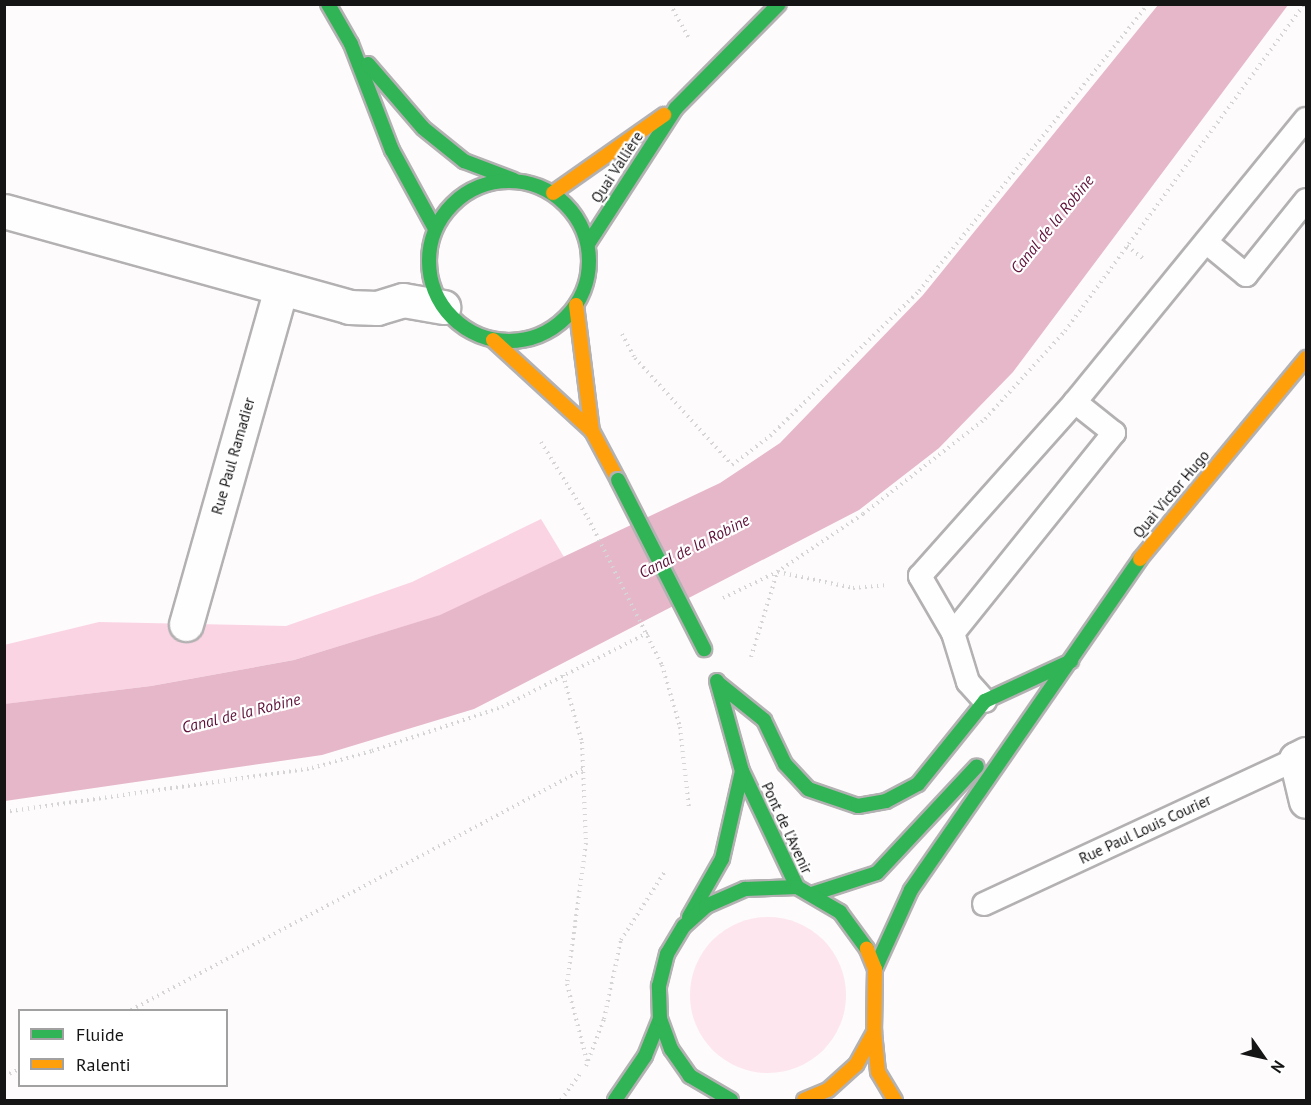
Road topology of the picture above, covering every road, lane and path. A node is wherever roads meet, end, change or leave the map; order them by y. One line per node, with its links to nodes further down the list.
1 (328, 4): 5 (main road)
2 (779, 4): 6 (main road, Quai Vallière)
3 (1148, 4): 19 (path)
4 (1304, 4): 24 (path)
5 (351, 44): 8 (main road); 12 (main road)
6 (676, 108): 9 (main road, Quai Vallière); 14 (main road, Quai Vallière)
7 (1306, 119): 13 (lane)
8 (515, 181): 9 (main road); 12 (main road)
9 (553, 193): 14 (main road)
10 (1306, 200): 13 (lane)
11 (4, 211): 15 (street)
12 (435, 229): 17 (main road)
13 (1206, 242): 21 (lane)
14 (588, 244): 16 (main road)
15 (281, 288): 17 (street); 26 (street, Rue Paul Ramadier)
16 (576, 306): 18 (main road); 22 (main road)
17 (443, 307): 18 (main road)
18 (493, 340): 22 (main road)
19 (635, 358)
20 (1306, 358): 28 (main road, Quai Victor Hugo)
21 (1075, 402): 25 (lane); 27 (lane)
22 (592, 431): 29 (main road, bridge)
23 (588, 518): 37 (path, bridge)
24 (777, 572): 25 (path); 30 (path)
25 (920, 576): 27 (lane)
26 (186, 624)
27 (953, 633): 31 (lane)
28 (1073, 660): 31 (main road); 40 (main road, Quai Victor Hugo); 43 (main road, Quai Victor Hugo)
29 (718, 683): 30 (main road); 34 (main road)
30 (738, 698): 31 (main road)
31 (985, 701)
32 (1301, 756): 35 (street); 41 (lane, Rue Paul Louis Courier)
33 (584, 769): 36 (path); 44 (path); 47 (path)
34 (742, 771): 39 (main road, Pont de l'Avenir); 42 (main road, Pont de l'Avenir)
35 (1306, 801)
36 (4, 812)
37 (690, 816)
38 (669, 867): 47 (path)
39 (798, 887): 40 (main road); 42 (main road)
40 (812, 894): 43 (main road)
41 (984, 904)
42 (684, 926): 45 (main road, Pont de l'Avenir)
43 (875, 969): 46 (main road)
44 (135, 1009)
45 (660, 1019): 51 (main road); 52 (main road)
46 (874, 1032): 53 (main road); 54 (main road)
47 (587, 1063): 50 (path)
48 (18, 1070): 49 (path)
49 (4, 1076)
50 (561, 1101)
51 (615, 1101)
52 (731, 1101)
53 (804, 1101)
54 (896, 1101)

